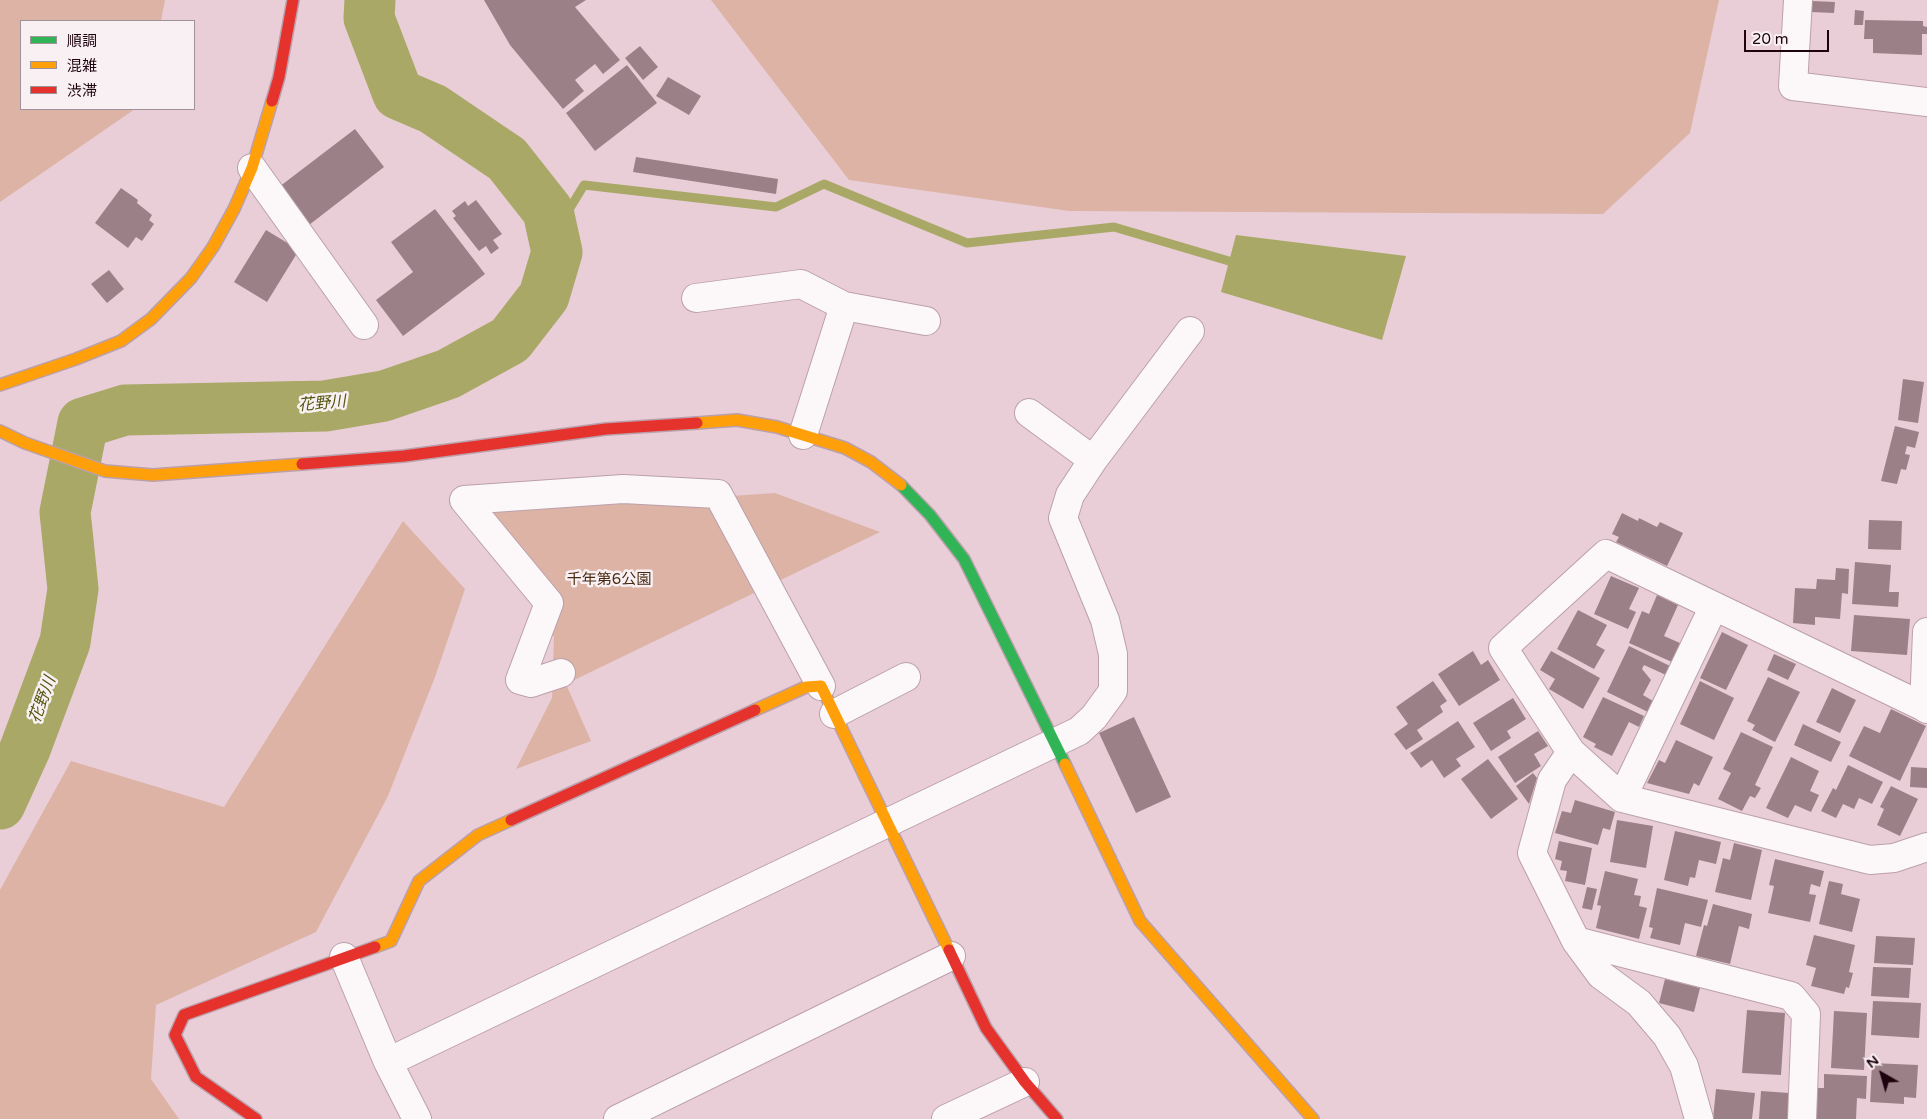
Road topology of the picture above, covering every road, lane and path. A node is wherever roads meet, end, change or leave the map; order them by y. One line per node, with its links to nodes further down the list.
1 (293, 0): 4 (street)
2 (1798, 0): 3 (street)
3 (1927, 102)
4 (252, 168): 8 (street); 10 (street)
5 (696, 298): 6 (street)
6 (844, 306): 7 (street); 13 (street)
7 (926, 321)
8 (364, 325)
9 (1190, 331): 14 (street)
10 (0, 385)
11 (1029, 413): 14 (street)
12 (0, 431): 13 (street)
13 (803, 435): 22 (street)
14 (1093, 460): 22 (street)
15 (1714, 606): 20 (street); 23 (street); 24 (street)
16 (1927, 632): 20 (street)
17 (560, 673): 19 (street)
18 (906, 677): 21 (street)
19 (821, 686): 21 (street); 29 (street)
20 (1926, 708)
21 (834, 714): 25 (street)
22 (1054, 742): 25 (street); 37 (street)
23 (1571, 752): 24 (street); 27 (street)
24 (1622, 798): 26 (street)
25 (886, 823): 28 (street); 30 (street)
26 (1927, 847)
27 (1576, 941): 38 (street); 39 (street)
28 (951, 956): 31 (street); 34 (street)
29 (344, 957): 30 (street); 32 (street)
30 (388, 1062): 33 (street)
31 (1024, 1082): 35 (street); 36 (street)
32 (256, 1119)
33 (417, 1119)
34 (618, 1119)
35 (946, 1119)
36 (1057, 1119)
37 (1313, 1119)
38 (1698, 1119)
39 (1802, 1119)

